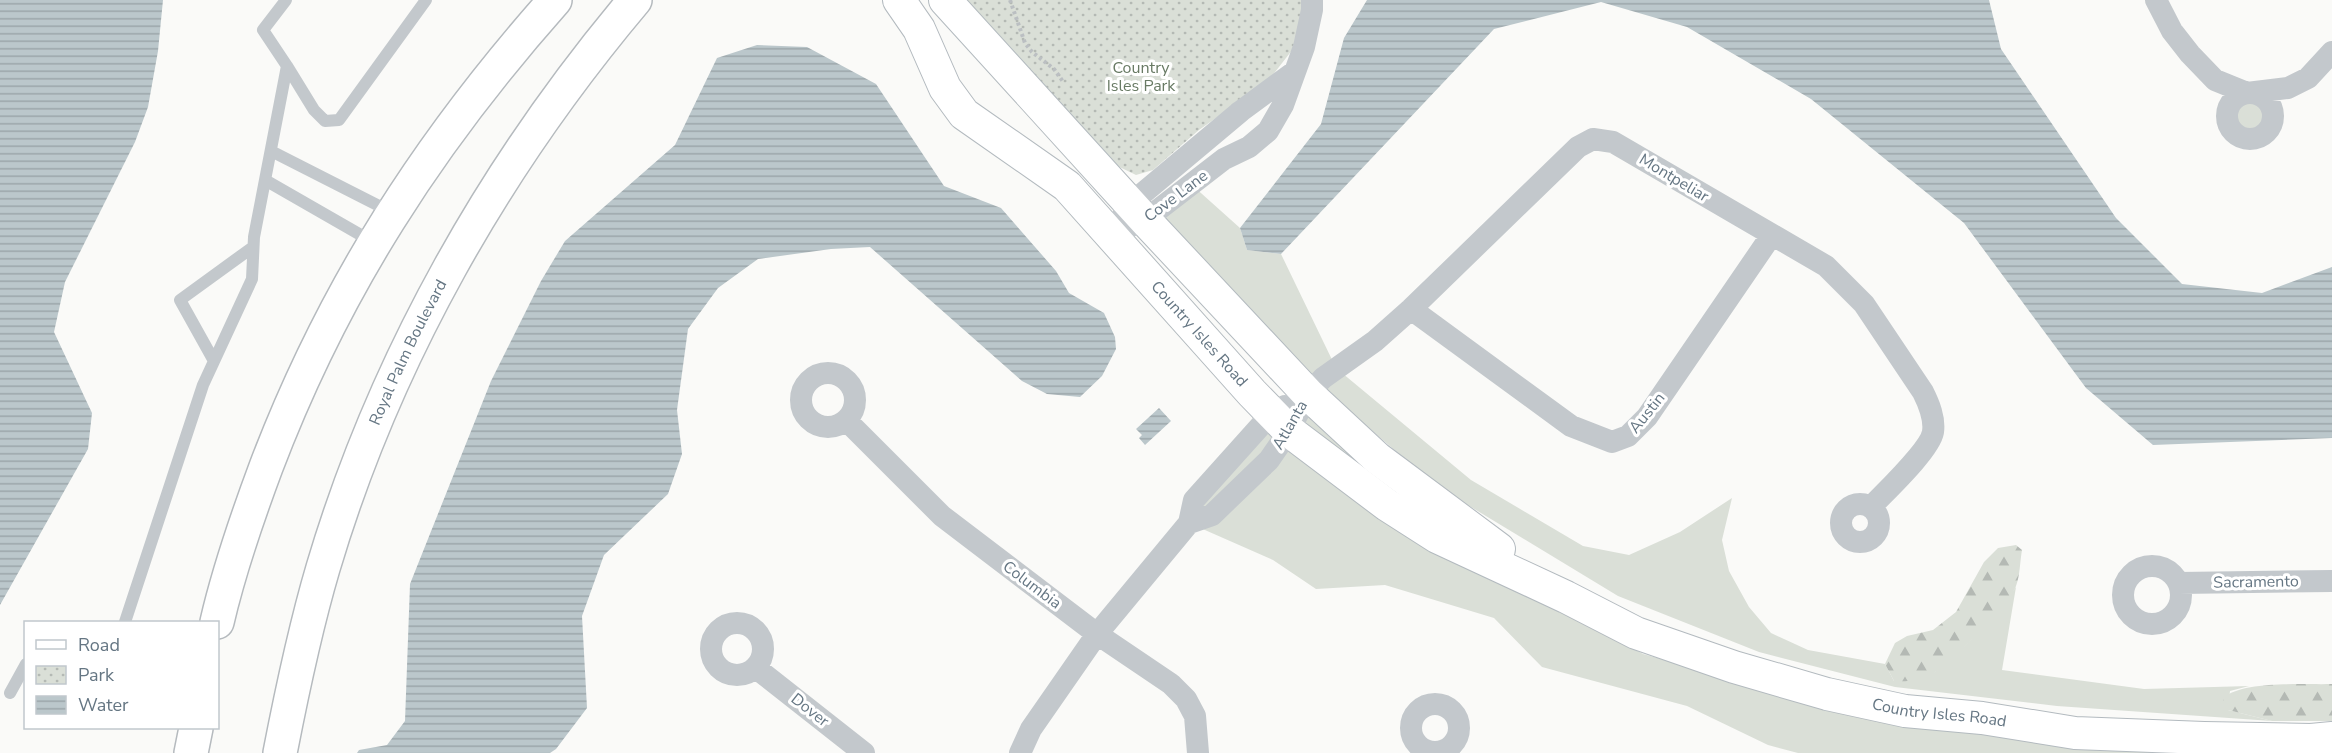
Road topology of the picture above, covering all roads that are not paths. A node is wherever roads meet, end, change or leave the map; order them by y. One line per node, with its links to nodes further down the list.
1 (286, 0): 10 (lane)
2 (426, 0): 10 (lane)
3 (555, 0): 15 (main road)
4 (635, 0): 36 (main road, Royal Palm Boulevard)
5 (899, 0): 16 (street, Country Isles Road)
6 (945, 0): 14 (street, Country Isles Road)
7 (1312, 0): 11 (street, Cove Lane)
8 (2156, 0): 9 (street)
9 (2332, 52)
10 (287, 66): 12 (lane)
11 (1294, 72): 14 (street, Cove Lane); 14 (street, Cove Lane)
12 (271, 151): 13 (lane); 15 (lane)
13 (265, 180): 18 (lane); 19 (lane)
14 (1137, 212): 16 (street, Cove Lane); 22 (street, Country Isles Road)
15 (391, 213): 18 (main road)
16 (1111, 234): 24 (street, Country Isles Road)
17 (1771, 236): 20 (street, Montpeliar); 20 (street, Austin); 25 (street, Montpeliar)
18 (373, 242): 30 (main road)
19 (253, 247): 21 (lane); 21 (lane)
20 (1411, 309): 22 (street, Montpeliar)
21 (214, 361): 29 (lane)
22 (1308, 394): 24 (street, Atlanta); 28 (street, Country Isles Road)
23 (847, 421): 31 (street, Columbia)
24 (1280, 422): 28 (street, Country Isles Road); 31 (street, Atlanta)
25 (1871, 507)
26 (2332, 581): 27 (street, Sacramento)
27 (2179, 583)
28 (1566, 597): 35 (street, Country Isles Road)
29 (125, 621)
30 (217, 621)
31 (1097, 634): 38 (street, Atlanta); 39 (street, Columbia)
32 (24, 668): 34 (lane)
33 (756, 668): 37 (street, Dover)
34 (10, 693)
35 (2332, 738)
36 (280, 753)
37 (864, 753)
38 (1020, 753)
39 (1198, 753)

